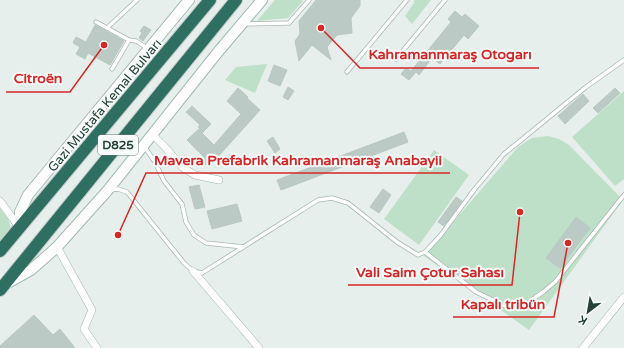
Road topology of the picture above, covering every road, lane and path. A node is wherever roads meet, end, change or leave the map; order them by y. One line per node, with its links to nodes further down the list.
1 (136, 0): 11 (lane)
2 (210, 0): 24 (highway, Gazi Mustafa Kemal Bulvarı / D825)
3 (236, 0): 30 (highway, D825)
4 (262, 0): 10 (street)
5 (309, 0): 10 (lane)
6 (407, 0): 17 (lane)
7 (445, 0): 14 (lane)
8 (187, 1): 13 (street, Gazi Mustafa Kemal Bulvarı)
9 (96, 22): 11 (lane)
10 (242, 24): 18 (street)
11 (107, 28): 12 (lane)
12 (129, 40): 13 (lane); 16 (lane)
13 (148, 49): 24 (street, Gazi Mustafa Kemal Bulvarı)
14 (396, 59)
15 (624, 60): 28 (lane)
16 (112, 69)
17 (348, 72)
18 (152, 134): 19 (street); 20 (street)
19 (143, 145): 21 (street); 25 (lane)
20 (219, 180)
21 (108, 190): 26 (street); 29 (lane)
22 (624, 195): 28 (lane)
23 (0, 201): 24 (street)
24 (20, 228): 27 (highway, Gazi Mustafa Kemal Bulvarı / D825)
25 (244, 247): 28 (lane); 29 (lane)
26 (58, 248): 30 (street); 32 (street)
27 (0, 251)
28 (425, 252)
29 (193, 271): 33 (street)
30 (3, 287)
31 (624, 297): 34 (street)
32 (97, 348)
33 (260, 348)
34 (582, 348)

